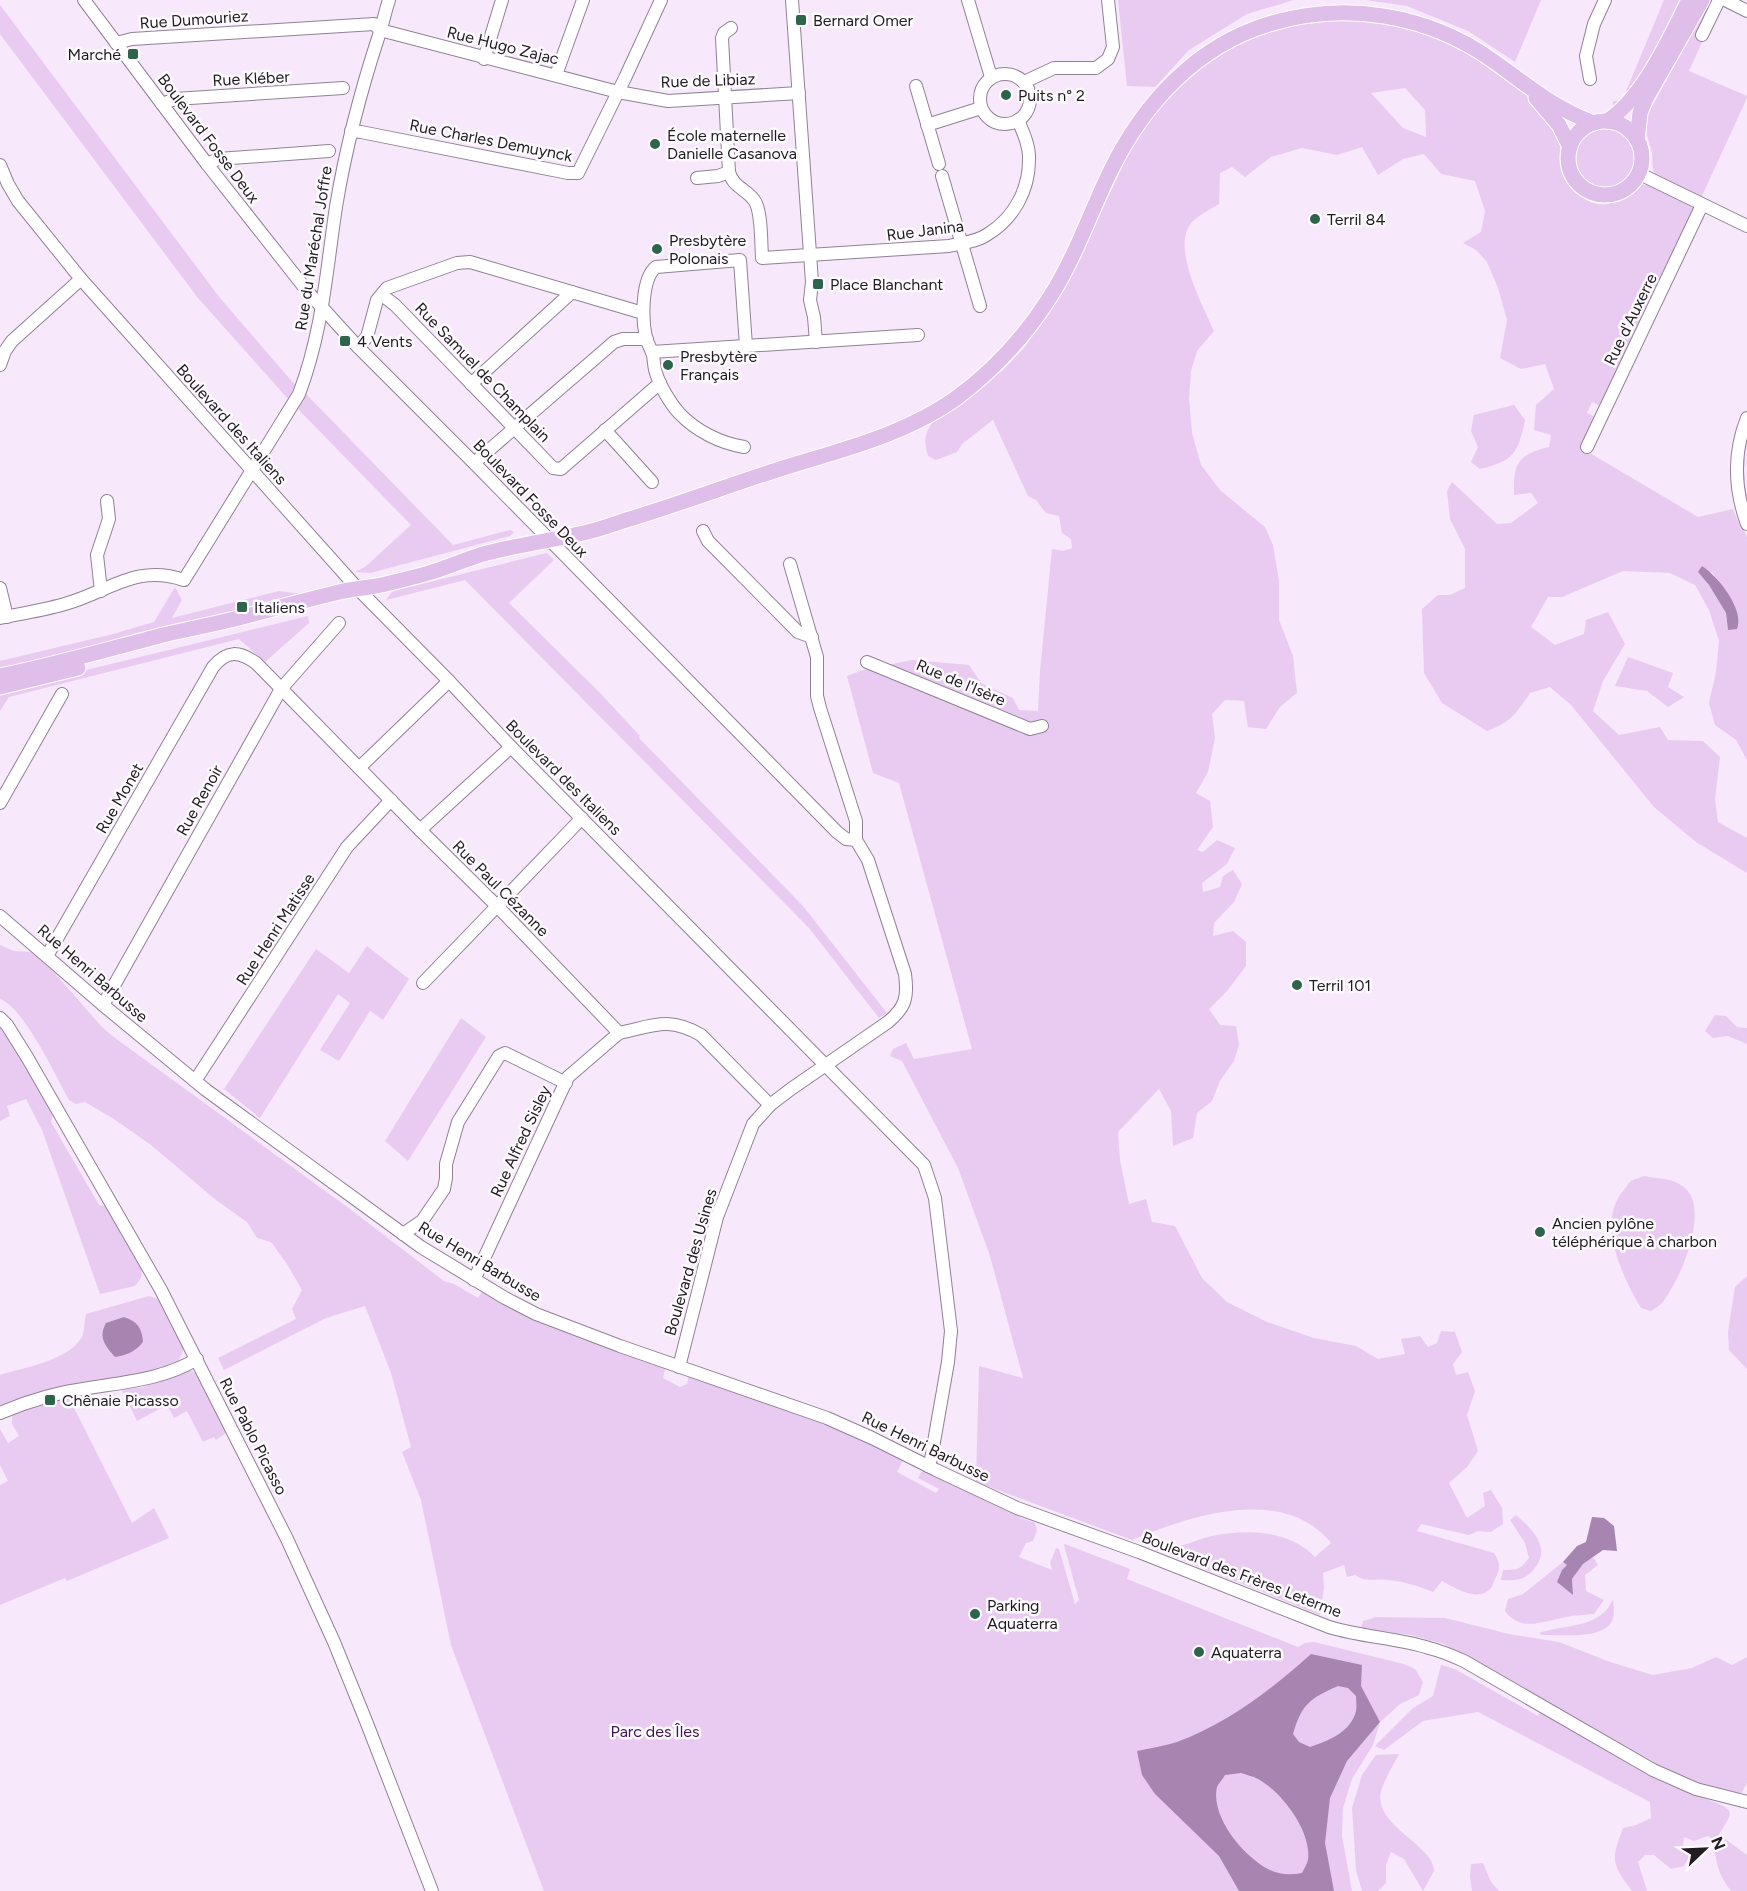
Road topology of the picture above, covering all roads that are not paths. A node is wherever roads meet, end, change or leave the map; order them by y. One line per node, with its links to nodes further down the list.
1 (84, 0): 18 (street, Boulevard Fosse Deux)
2 (389, 0): 16 (street, Rue du Maréchal Joffre)
3 (502, 0): 19 (street)
4 (583, 0): 20 (street)
5 (661, 0): 27 (street, Rue Charles Demuynck)
6 (792, 0): 28 (street)
7 (968, 0): 21 (street)
8 (1108, 0): 23 (street)
9 (1605, 0): 22 (street)
10 (1689, 0): 33 (main road)
11 (1702, 0): 36 (main road)
12 (1719, 0): 17 (street)
13 (1725, 0): 14 (street)
14 (1747, 10)
15 (731, 27): 29 (street)
16 (380, 30): 18 (street, Rue Dumouriez); 19 (street, Rue Hugo Zajac); 35 (street, Rue du Maréchal Joffre)
17 (1702, 35)
18 (116, 43): 30 (street, Boulevard Fosse Deux)
19 (484, 58): 20 (street, Rue Hugo Zajac)
20 (556, 75): 27 (street, Rue Hugo Zajac)
21 (991, 77): 23 (street); 31 (street)
22 (1590, 79)
23 (1024, 82): 32 (street)
24 (916, 86): 34 (street)
25 (1526, 87): 33 (main road); 37 (main road); 76 (main road)
26 (344, 88): 30 (street, Rue Kléber)
27 (618, 92): 29 (street, Rue de Libiaz); 35 (street, Rue Charles Demuynck)
28 (799, 93): 29 (street, Rue de Libiaz); 49 (street)
29 (725, 98): 42 (street)
30 (162, 104): 39 (street, Boulevard Fosse Deux)
31 (981, 108): 32 (street); 34 (street)
32 (1018, 120): 48 (street, Rue Janina)
33 (1600, 122): 36 (main road); 37 (main road)
34 (927, 125): 40 (street)
35 (351, 131): 54 (street, Rue du Maréchal Joffre)
36 (1638, 140): 43 (main road)
37 (1570, 147): 43 (main road)
38 (329, 150): 39 (street)
39 (207, 164): 54 (street, Boulevard Fosse Deux)
40 (939, 164)
41 (0, 165): 50 (street, Boulevard des Italiens)
42 (729, 172): 45 (street); 49 (street, Rue Janina)
43 (1638, 173): 46 (street)
44 (942, 176): 48 (street)
45 (698, 178)
46 (1702, 205): 47 (street); 69 (street, Rue d'Auxerre)
47 (1747, 226)
48 (961, 243): 49 (street, Rue Janina); 53 (street)
49 (810, 255): 58 (street)
50 (81, 279): 62 (street); 71 (street, Boulevard des Italiens)
51 (572, 292): 52 (street); 55 (street); 64 (street)
52 (382, 295): 60 (street); 64 (street, Rue Samuel de Champlain)
53 (980, 306)
54 (323, 308): 60 (street, Boulevard Fosse Deux); 71 (street, Rue du Maréchal Joffre)
55 (643, 313): 57 (street); 59 (street)
56 (918, 335): 58 (street)
57 (647, 339): 61 (street); 66 (street)
58 (816, 342): 59 (street)
59 (746, 346): 61 (street)
60 (358, 347): 70 (street, Boulevard Fosse Deux)
61 (652, 352): 63 (street)
62 (0, 365)
63 (660, 383): 67 (street); 68 (street)
64 (471, 384): 66 (street, Rue Samuel de Champlain)
65 (1747, 418): 74 (street)
66 (514, 429): 67 (street, Rue Samuel de Champlain); 70 (street)
67 (605, 430): 72 (street)
68 (744, 447)
69 (1587, 447)
70 (474, 463): 76 (street, Boulevard Fosse Deux)
71 (251, 470): 79 (street, Boulevard des Italiens); 80 (street, Rue du Maréchal Joffre)
72 (652, 482)
73 (107, 501): 80 (street)
74 (1747, 524)
75 (703, 531): 84 (street)
76 (548, 539): 79 (main road); 99 (street, Boulevard Fosse Deux)
77 (790, 564): 84 (street)
78 (0, 588): 81 (street)
79 (358, 589): 82 (main road); 88 (street, Boulevard des Italiens)
80 (101, 591): 81 (street)
81 (3, 618)
82 (224, 622): 87 (main road); 89 (main road)
83 (339, 623): 90 (street, Rue Renoir)
84 (812, 637): 99 (street)
85 (221, 657): 90 (street, Rue Paul Cézanne); 102 (street, Rue Monet)
86 (867, 662): 92 (street, Rue de l'Isère)
87 (0, 676)
88 (449, 681): 93 (street, Boulevard des Italiens); 94 (street)
89 (0, 687)
90 (280, 689): 94 (street, Rue Paul Cézanne); 104 (street, Rue Renoir)
91 (62, 694): 96 (street)
92 (1042, 726)
93 (511, 747): 97 (street, Boulevard des Italiens); 98 (street)
94 (359, 768): 95 (street, Rue Paul Cézanne)
95 (390, 800): 98 (street, Rue Paul Cézanne); 108 (street, Rue Henri Matisse)
96 (0, 803)
97 (582, 818): 100 (street); 107 (street, Boulevard des Italiens)
98 (420, 830): 100 (street, Rue Paul Cézanne)
99 (856, 840): 107 (street, Boulevard des Usines)
100 (497, 906): 103 (street); 106 (street, Rue Paul Cézanne)
101 (0, 916): 102 (street, Rue Henri Barbusse)
102 (47, 956): 104 (street, Rue Henri Barbusse)
103 (423, 983)
104 (103, 1005): 108 (street, Rue Henri Barbusse)
105 (0, 1018): 113 (street, Rue Pablo Picasso)
106 (619, 1033): 109 (street, Rue Alfred Sisley); 110 (street)
107 (827, 1065): 110 (street, Boulevard des Usines); 116 (street, Boulevard des Italiens)
108 (195, 1081): 111 (street, Rue Henri Barbusse)
109 (566, 1083): 111 (street); 112 (street, Rue Alfred Sisley)
110 (770, 1105): 114 (street, Boulevard des Usines)
111 (403, 1234): 112 (street, Rue Henri Barbusse)
112 (474, 1280): 114 (street, Rue Henri Barbusse)
113 (196, 1359): 115 (street); 119 (street, Rue Pablo Picasso)
114 (679, 1367): 116 (street, Rue Henri Barbusse)
115 (0, 1413)
116 (928, 1466): 117 (street, Rue Henri Barbusse)
117 (1017, 1508): 118 (street, Boulevard des Frères Leterme)
118 (1746, 1799)
119 (432, 1891)

